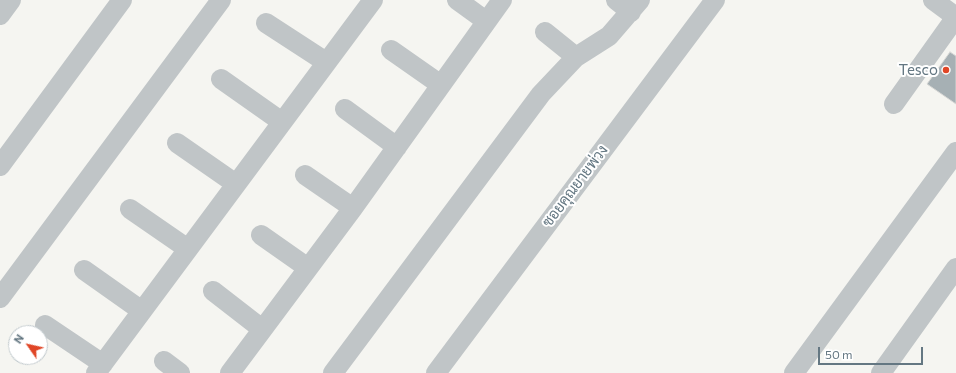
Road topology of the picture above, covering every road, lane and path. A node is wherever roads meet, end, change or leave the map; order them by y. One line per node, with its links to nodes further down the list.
1 (11, 0): 10 (street)
2 (122, 0): 26 (street)
3 (221, 0): 37 (street)
4 (457, 0): 12 (street)
5 (502, 0): 12 (street)
6 (715, 0): 44 (street, ซอยคุณยายพ่วง)
7 (933, 0): 11 (street)
8 (370, 1): 17 (street)
9 (629, 4): 16 (street)
10 (0, 15)
11 (956, 17): 20 (street)
12 (486, 21): 19 (street)
13 (266, 23): 17 (street)
14 (545, 32): 16 (street)
15 (392, 50): 19 (street)
16 (576, 57): 43 (street)
17 (326, 62): 22 (street)
18 (221, 79): 22 (street)
19 (441, 85): 24 (street)
20 (894, 104)
21 (345, 109): 24 (street)
22 (282, 122): 28 (street)
23 (177, 142): 28 (street)
24 (397, 147): 29 (street)
25 (956, 152): 45 (street)
26 (0, 166)
27 (304, 175): 29 (street)
28 (236, 184): 32 (street)
29 (353, 208): 33 (street)
30 (130, 209): 32 (street)
31 (261, 235): 33 (street)
32 (188, 248): 38 (street)
33 (308, 268): 40 (street)
34 (956, 268): 46 (street)
35 (84, 270): 38 (street)
36 (213, 291): 40 (street)
37 (0, 298)
38 (142, 311): 41 (street)
39 (48, 327): 41 (street)
40 (262, 329): 42 (street)
41 (100, 368)
42 (230, 373)
43 (333, 373)
44 (436, 373)
45 (794, 373)
46 (881, 373)

